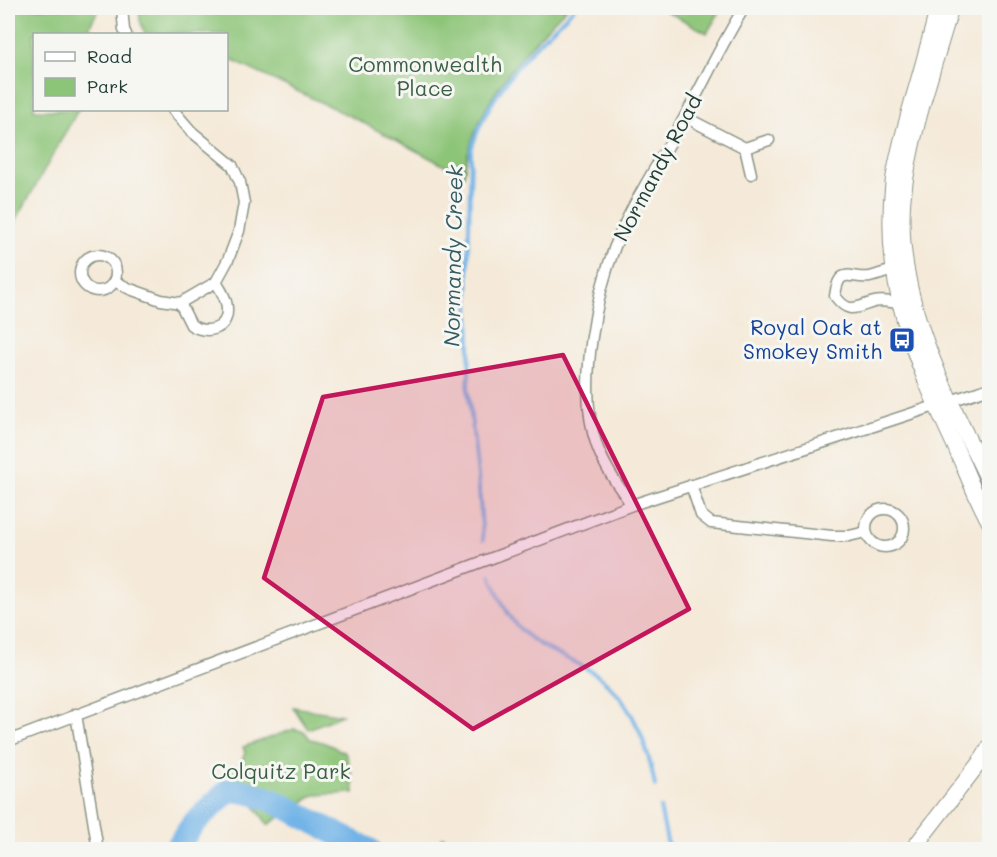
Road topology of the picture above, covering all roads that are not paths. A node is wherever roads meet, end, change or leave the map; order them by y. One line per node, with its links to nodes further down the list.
1 (122, 8): 5 (street)
2 (744, 8): 7 (street, Normandy Road)
3 (938, 8): 11 (main road)
4 (951, 8): 17 (main road)
5 (126, 33)
6 (174, 111): 13 (street)
7 (685, 117): 9 (street); 20 (street, Normandy Road)
8 (769, 140): 9 (street)
9 (745, 148): 10 (street)
10 (751, 174)
11 (893, 270): 15 (main road); 15 (street)
12 (114, 281): 14 (street)
13 (216, 282): 14 (street); 14 (street)
14 (180, 303)
15 (898, 303): 17 (main road)
16 (990, 388): 17 (street)
17 (944, 404): 18 (main road); 19 (street); 21 (main road)
18 (990, 484)
19 (691, 485): 20 (street); 22 (street)
20 (632, 505): 23 (street)
21 (990, 523)
22 (866, 532)
23 (76, 714): 24 (street); 26 (street)
24 (8, 741)
25 (990, 746): 27 (main road)
26 (98, 849)
27 (912, 849)

